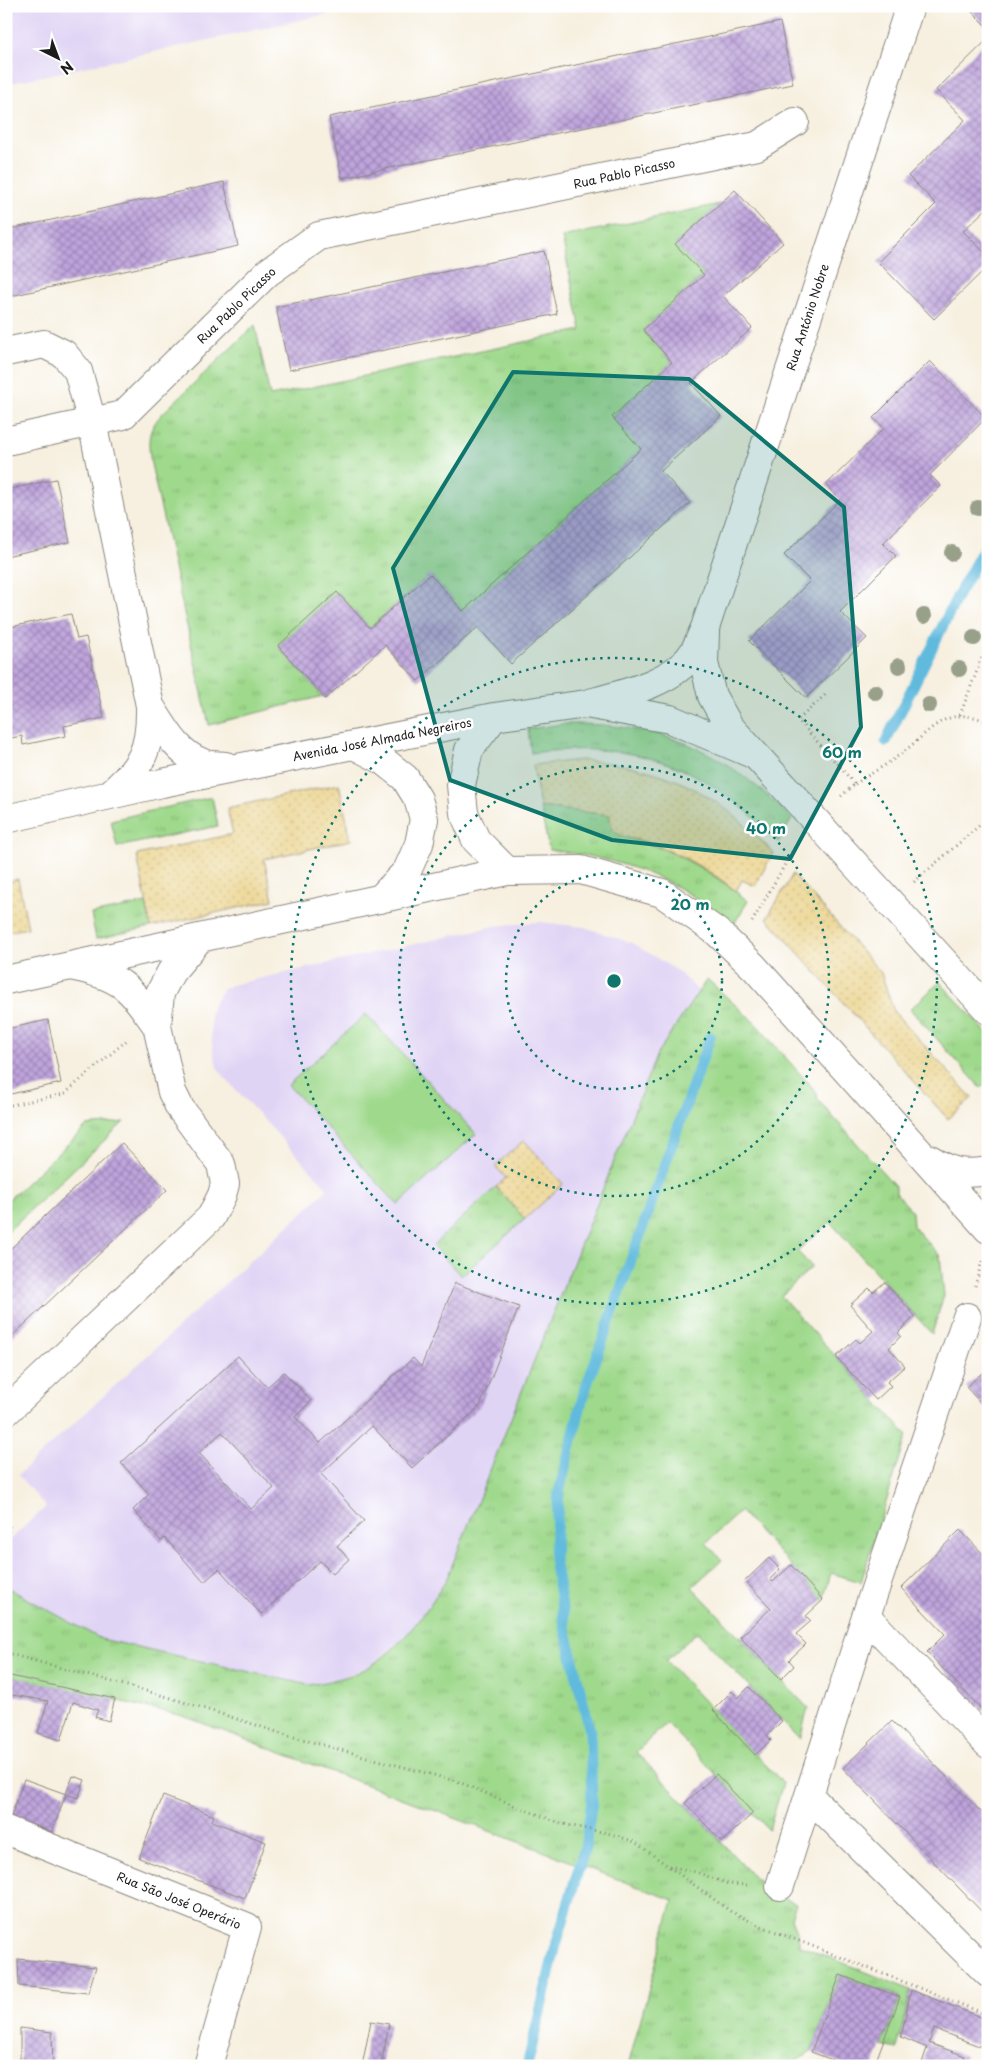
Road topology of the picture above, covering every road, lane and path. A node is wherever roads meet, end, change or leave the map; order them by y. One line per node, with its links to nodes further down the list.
1 (910, 6): 6 (street, Rua António Nobre)
2 (795, 122): 4 (street, Rua Pablo Picasso)
3 (6, 352): 4 (street)
4 (92, 422): 5 (street, Rua Pablo Picasso); 10 (street)
5 (6, 441)
6 (705, 628): 9 (street); 16 (street)
7 (988, 642): 11 (path)
8 (825, 695): 13 (path)
9 (586, 704): 12 (street, Avenida José Almada Negreiros); 16 (street, Avenida José Almada Negreiros)
10 (150, 706): 17 (street); 19 (street)
11 (960, 715): 14 (path); 18 (path)
12 (494, 717): 15 (street, Avenida José Almada Negreiros); 22 (street)
13 (798, 720)
14 (988, 722)
15 (354, 745): 17 (street, Avenida José Almada Negreiros); 24 (street)
16 (755, 755): 28 (street)
17 (241, 768): 19 (street, Avenida José Almada Negreiros)
18 (855, 784)
19 (110, 795): 21 (street, Avenida José Almada Negreiros)
20 (988, 818): 23 (path)
21 (6, 819)
22 (507, 871): 24 (street); 31 (street)
23 (907, 888)
24 (380, 899): 25 (street)
25 (199, 939): 26 (street); 29 (street)
26 (73, 966): 27 (street); 29 (street)
27 (6, 980)
28 (988, 1010)
29 (157, 1026): 30 (path); 36 (street)
30 (6, 1106)
31 (918, 1152): 32 (street); 33 (street)
32 (988, 1171)
33 (988, 1229)
34 (983, 1256): 35 (path)
35 (967, 1317): 39 (street)
36 (6, 1412)
37 (6, 1524): 38 (path)
38 (6, 1534)
39 (866, 1616): 41 (street); 42 (street)
40 (6, 1652): 44 (path)
41 (988, 1744)
42 (809, 1796): 45 (street); 46 (street)
43 (6, 1830): 48 (street, Rua São José Operário)
44 (668, 1866): 45 (path); 47 (path)
45 (780, 1886)
46 (988, 1974)
47 (988, 2015)
48 (208, 2066)

